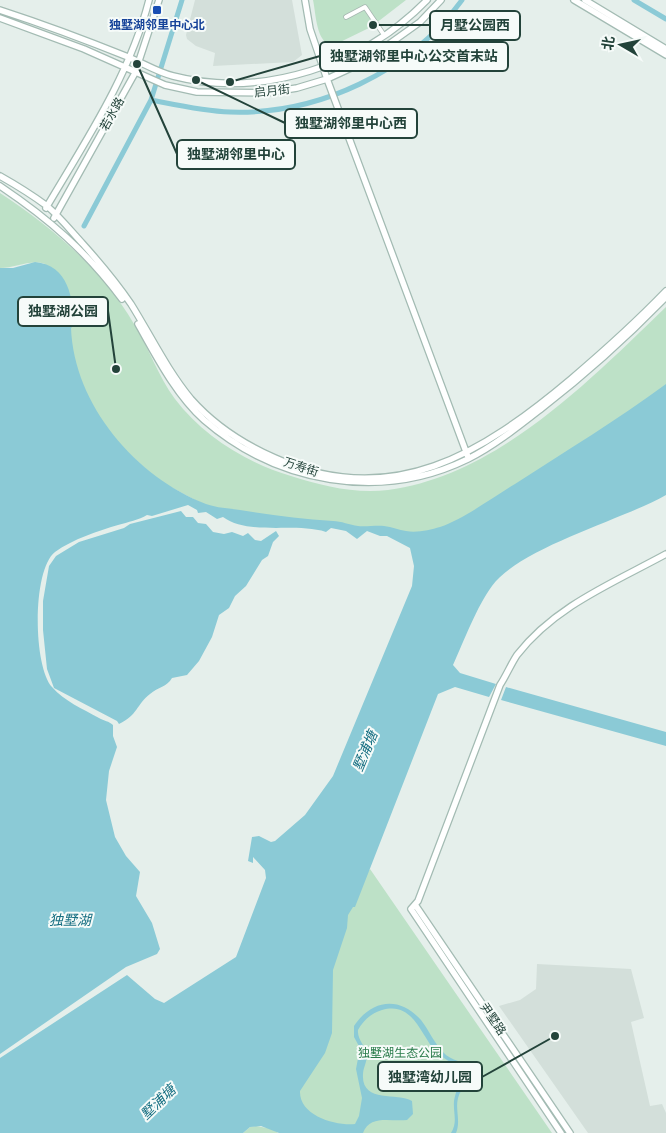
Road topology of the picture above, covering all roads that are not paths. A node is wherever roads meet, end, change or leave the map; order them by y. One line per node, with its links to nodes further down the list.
1 (149, 0): 14 (street, 若水路)
2 (160, 0): 15 (street, 若水路)
3 (304, 0): 17 (street)
4 (427, 0): 11 (street, 启月街)
5 (441, 0): 19 (street, 启月街)
6 (574, 0): 13 (street)
7 (585, 0): 12 (street)
8 (0, 10): 14 (street, 启月街)
9 (0, 18): 16 (street, 启月街)
10 (346, 18): 11 (street)
11 (384, 35): 17 (street, 启月街)
12 (666, 49)
13 (666, 55)
14 (131, 58): 15 (street, 启月街); 16 (street, 若水路)
15 (140, 61): 17 (street, 启月街); 18 (street, 若水路)
16 (126, 68): 18 (street, 启月街); 22 (street, 若水路)
17 (323, 68): 19 (street)
18 (135, 73): 19 (street, 启月街); 23 (street, 若水路)
19 (327, 79): 29 (street)
20 (0, 176): 22 (street, 万寿街)
21 (0, 186): 24 (street, 万寿街)
22 (47, 206): 23 (street, 万寿街); 24 (street, 若水路)
23 (56, 214): 25 (street, 若水路); 26 (street, 万寿街)
24 (42, 215): 25 (street, 万寿街)
25 (52, 222): 26 (street, 万寿街)
26 (82, 248): 29 (street, 万寿街)
27 (666, 291): 29 (street, 万寿街)
28 (666, 297): 29 (street, 万寿街)
29 (468, 456)
30 (666, 554): 31 (street)
31 (413, 908): 32 (street, 尹墅路); 33 (street, 尹墅路)
32 (561, 1133)
33 (570, 1133)

